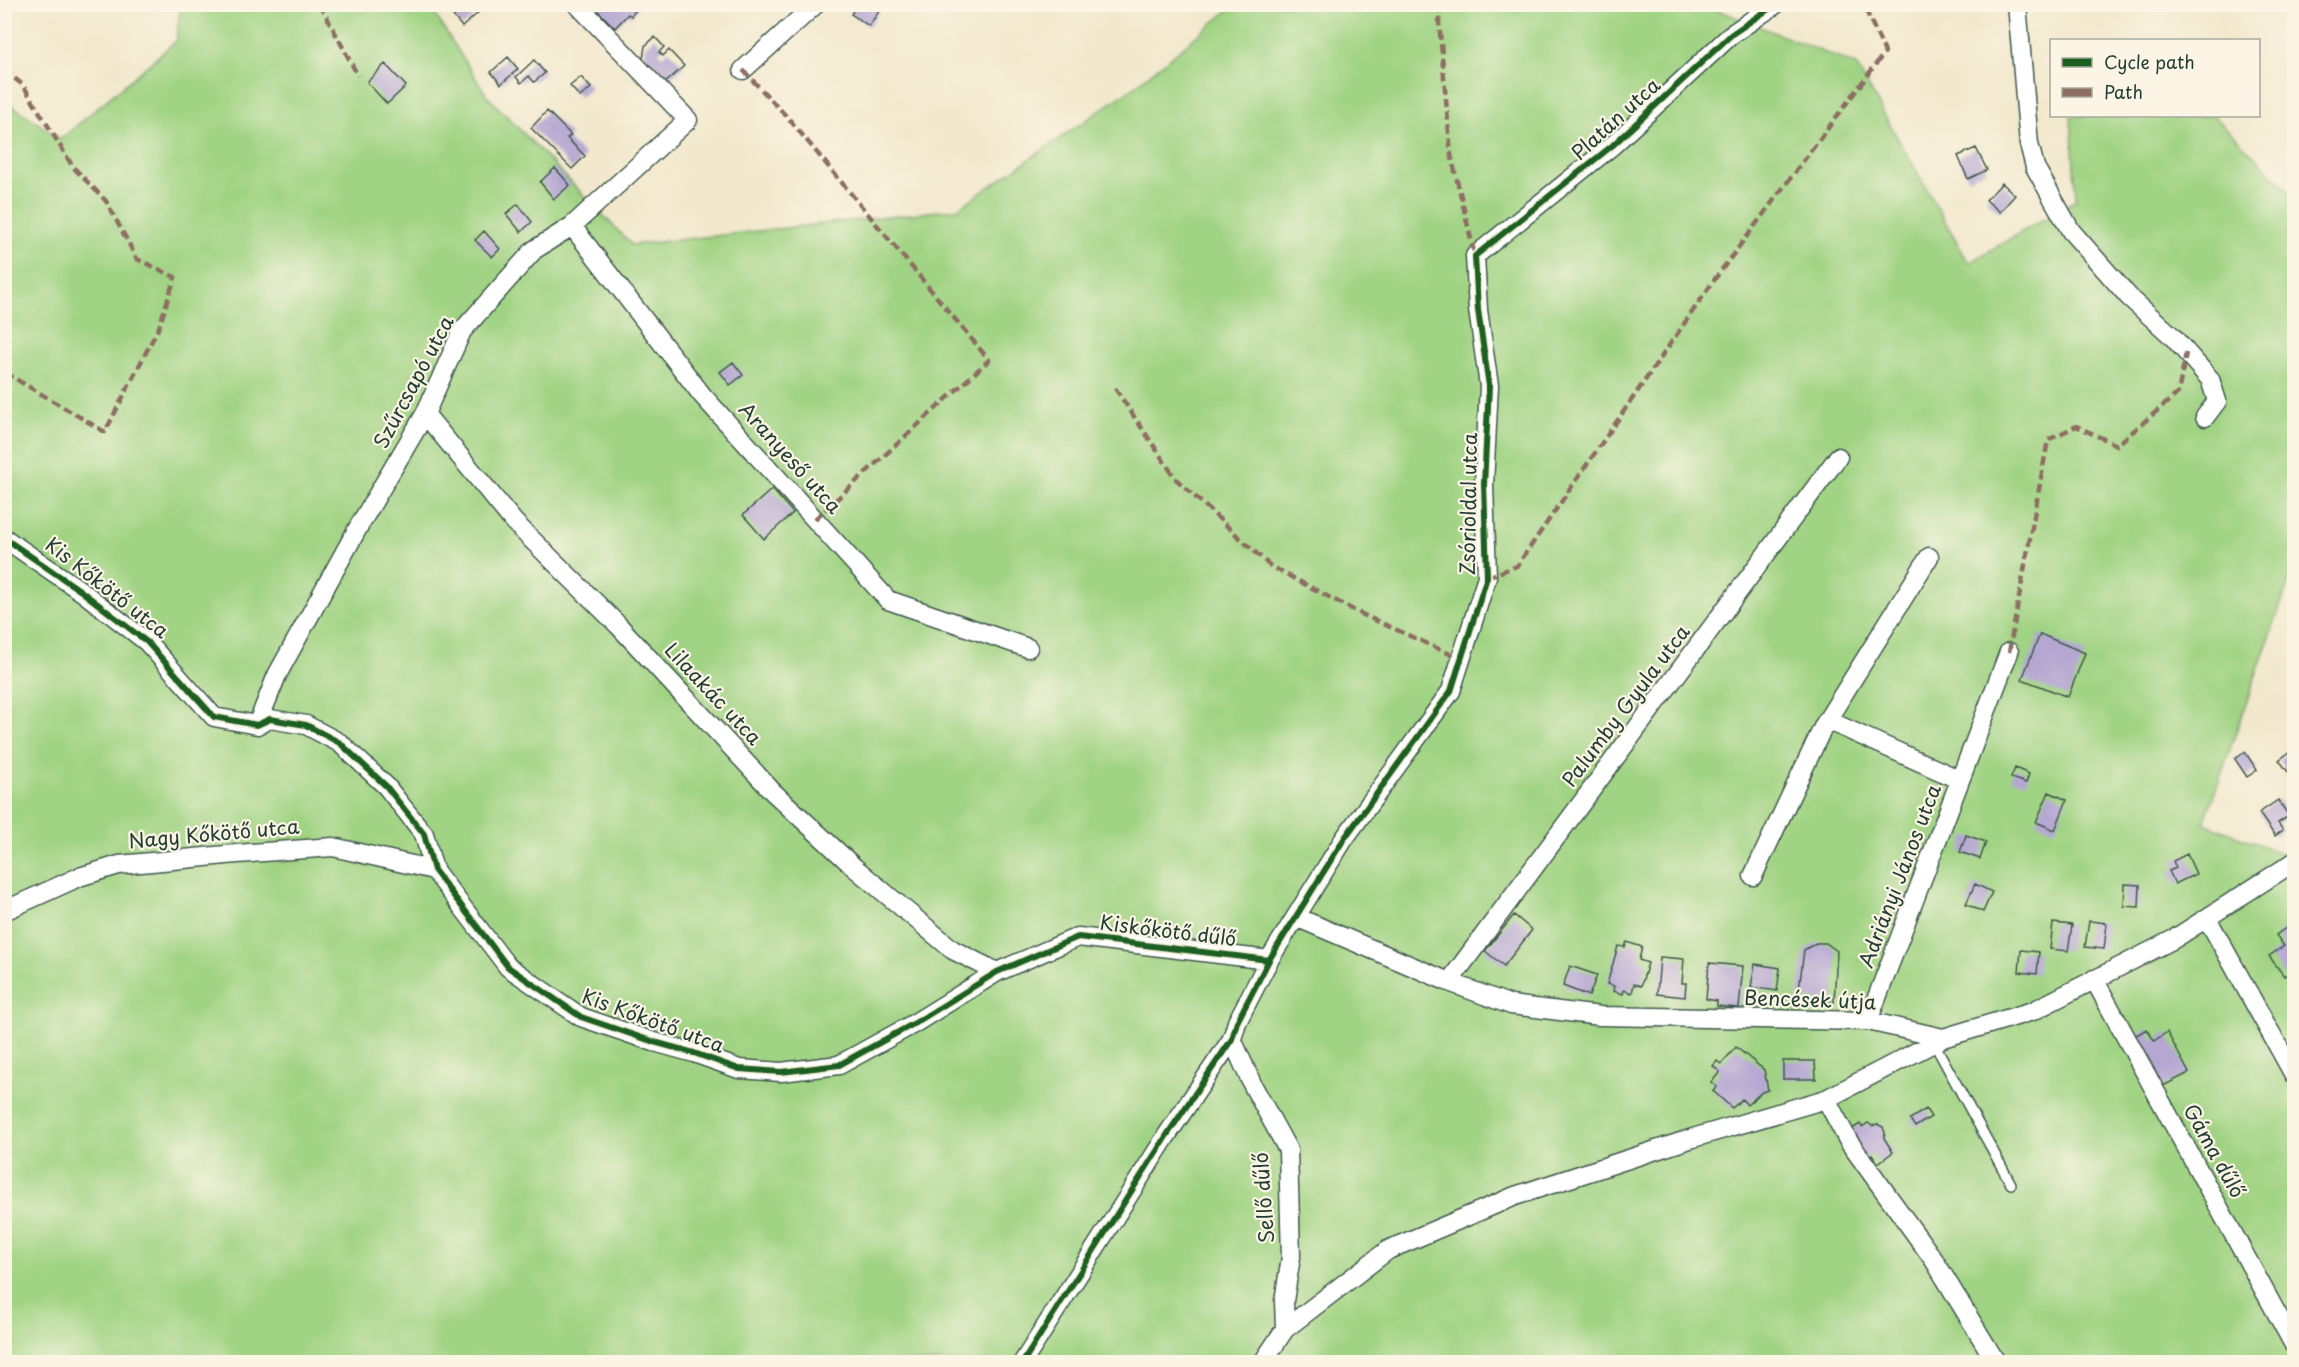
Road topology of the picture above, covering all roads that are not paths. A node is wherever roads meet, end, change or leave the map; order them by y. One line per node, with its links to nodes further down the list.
1 (577, 4): 6 (street, Szűrcsapó utca)
2 (816, 4): 5 (street)
3 (1776, 4): 7 (street, Platán utca)
4 (2016, 4): 9 (street)
5 (743, 70)
6 (572, 226): 8 (street, Szűrcsapó utca); 13 (street, Aranyeső utca)
7 (1475, 256): 22 (street, Zsórioldal utca)
8 (425, 414): 16 (street, Szűrcsapó utca); 25 (street, Lilaakác utca)
9 (2205, 417)
10 (1838, 458): 27 (street, Palumby Gyula utca)
11 (4, 538): 16 (street, Kis Kőkötő utca)
12 (1929, 557): 15 (street)
13 (1028, 648)
14 (2009, 652): 17 (street, Adriányi János utca)
15 (1827, 720): 17 (street, Adriányi János utca); 20 (street)
16 (257, 725): 19 (street, Kis Kőkötő utca)
17 (1960, 780): 28 (street, Adriányi János utca)
18 (2295, 862): 23 (street, Bencések útja)
19 (434, 870): 21 (street, Nagy Kőkötő utca); 25 (street, Kis Kőkötő utca)
20 (1753, 876)
21 (4, 911)
22 (1296, 917): 24 (street, Zsórioldal utca); 27 (street, Bencések útja)
23 (2207, 918): 26 (street, Bencések útja); 31 (street)
24 (1269, 960): 25 (street, Kiskőkötő dűlő); 29 (street, Zsórioldal utca)
25 (998, 972)
26 (2094, 979): 30 (street, Bencések útja); 35 (street, Gáma dűlő)
27 (1449, 982): 28 (street, Bencések útja)
28 (1868, 1021): 30 (street, Bencések útja)
29 (1232, 1039): 34 (street, Sellő dűlő); 36 (street, Zsórioldal utca)
30 (1939, 1041): 32 (street); 33 (lane)
31 (2295, 1074)
32 (1826, 1099): 34 (street); 38 (street)
33 (2012, 1184)
34 (1285, 1329): 37 (street)
35 (2295, 1345)
36 (1023, 1362)
37 (1263, 1362)
38 (1996, 1362)

